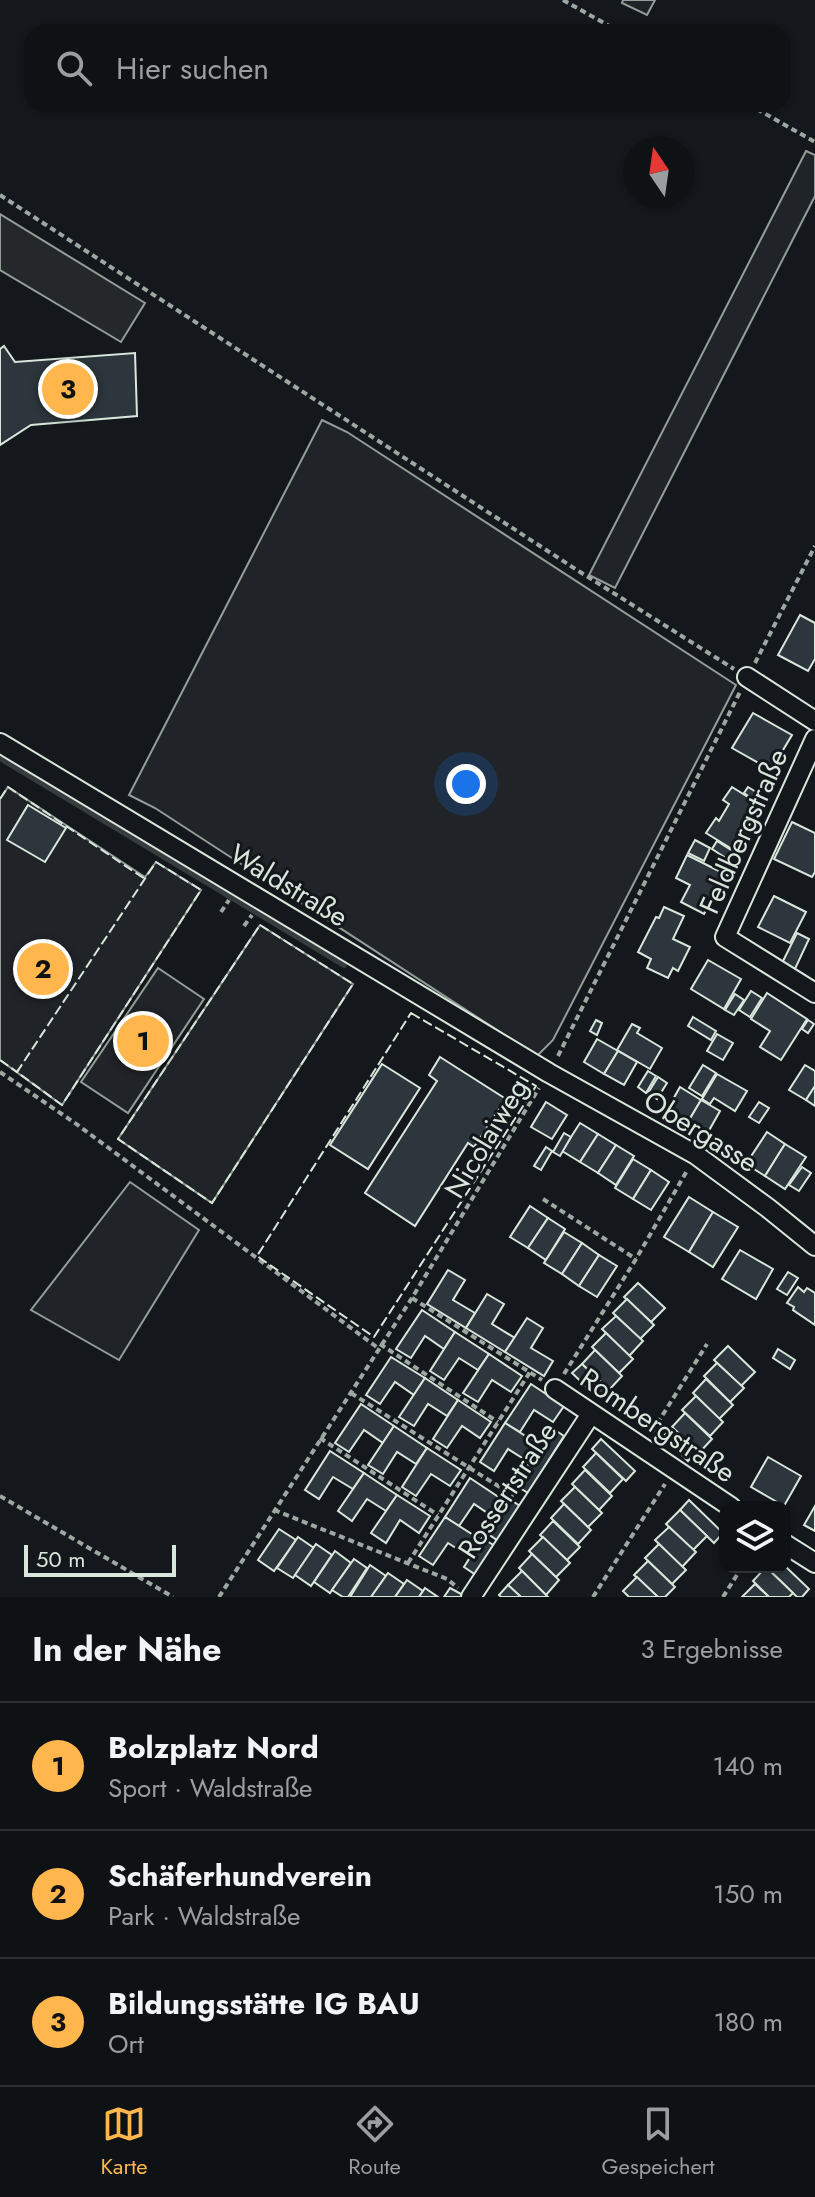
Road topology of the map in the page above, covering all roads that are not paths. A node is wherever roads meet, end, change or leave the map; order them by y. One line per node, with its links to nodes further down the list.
1 (747, 677): 2 (street, Feldbergstraße)
2 (815, 721)
3 (815, 739): 5 (street, Feldbergstraße)
4 (0, 743): 6 (street, Waldstraße)
5 (815, 993)
6 (549, 1073): 7 (street, Obergasse)
7 (815, 1246)
8 (555, 1389): 9 (street, Rombergstraße)
9 (591, 1414): 10 (street, Rombergstraße); 13 (street, Rossertstraße)
10 (722, 1501)
11 (791, 1548): 12 (street)
12 (815, 1563)
13 (471, 1597)

